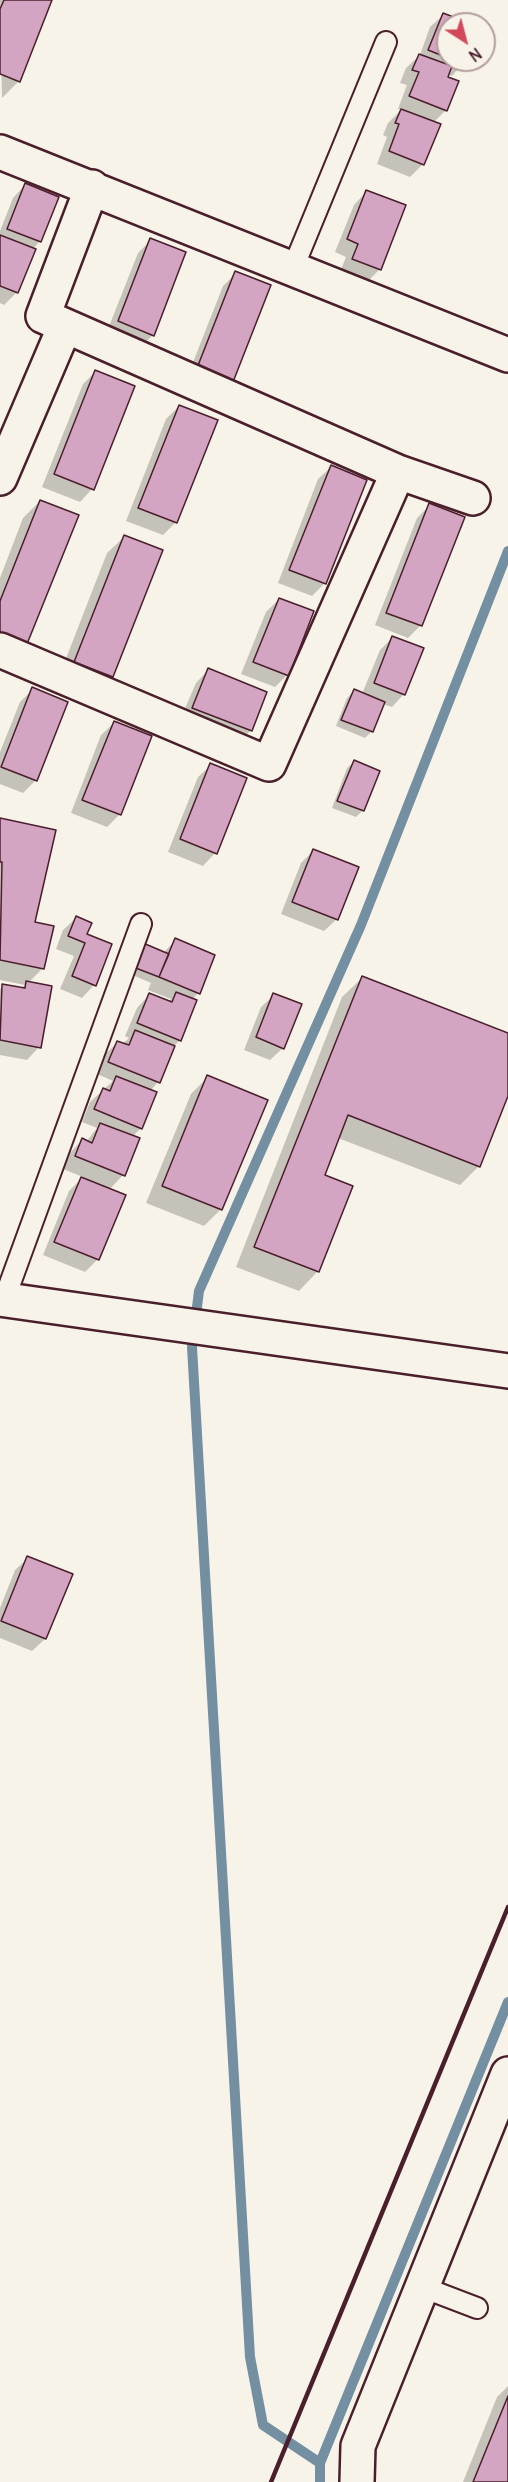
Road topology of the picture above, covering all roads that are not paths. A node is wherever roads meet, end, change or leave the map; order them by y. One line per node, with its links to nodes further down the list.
1 (386, 42): 4 (lane)
2 (0, 152): 3 (street)
3 (92, 187): 4 (street); 5 (street)
4 (293, 267): 6 (street)
5 (65, 326): 7 (street); 8 (street)
6 (508, 355)
7 (398, 472): 9 (street); 10 (street)
8 (0, 478)
9 (473, 498)
10 (0, 650)
11 (141, 924): 12 (lane)
12 (2, 1299): 13 (street)
13 (508, 1371)
14 (508, 2074): 15 (street)
15 (422, 2287): 16 (lane); 17 (street)
16 (477, 2308)
17 (357, 2482)

